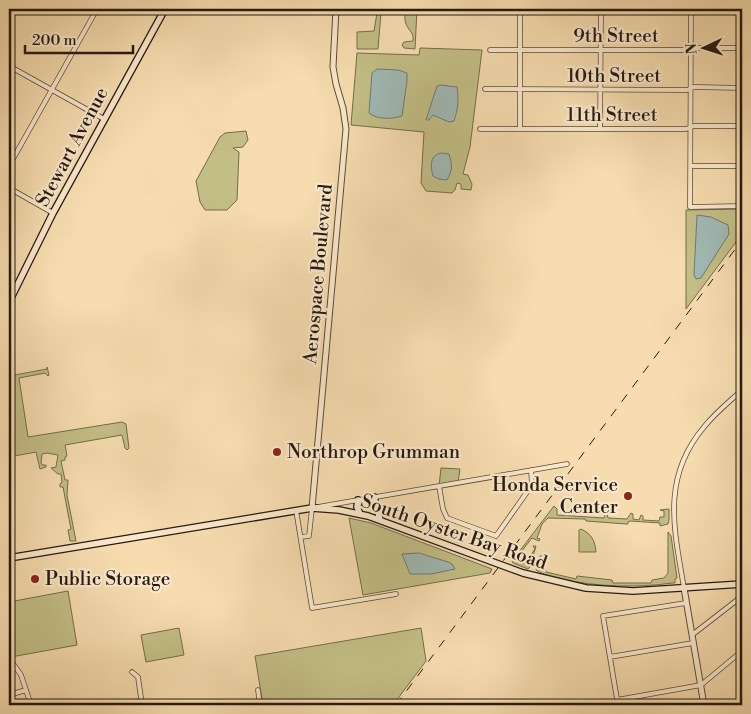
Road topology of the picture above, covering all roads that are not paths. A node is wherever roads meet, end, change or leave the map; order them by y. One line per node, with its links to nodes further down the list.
1 (12, 9): 10 (street)
2 (97, 9): 21 (street)
3 (165, 9): 23 (main road, Stewart Avenue)
4 (336, 9): 42 (street, Aerospace Boulevard)
5 (691, 9): 6 (street); 9 (street); 12 (street)
6 (742, 9)
7 (492, 10): 8 (street)
8 (520, 10): 9 (street); 14 (street)
9 (601, 10): 15 (street)
10 (9, 15)
11 (742, 48): 12 (street, 9th Street)
12 (691, 49): 15 (street, 9th Street); 17 (street)
13 (490, 50): 14 (street, 9th Street)
14 (520, 50): 15 (street, 9th Street); 20 (street)
15 (601, 50): 22 (street)
16 (9, 66): 21 (street)
17 (691, 88): 18 (street, 10th Street); 22 (street, 10th Street); 25 (street)
18 (742, 88)
19 (485, 89): 20 (street, 10th Street)
20 (520, 89): 22 (street, 10th Street); 27 (street)
21 (52, 90): 23 (street); 29 (street)
22 (601, 90): 28 (street)
23 (104, 119): 34 (main road, Stewart Avenue)
24 (742, 126): 25 (street, 11th Street)
25 (691, 127): 28 (street, 11th Street); 30 (street)
26 (480, 128): 27 (street, 11th Street)
27 (520, 128): 28 (street, 11th Street)
28 (600, 129)
29 (9, 166)
30 (691, 166): 31 (street); 33 (street)
31 (742, 166)
32 (9, 188): 34 (street)
33 (742, 206)
34 (53, 213): 35 (main road, Stewart Avenue)
35 (9, 302)
36 (742, 390): 49 (street)
37 (567, 464): 38 (street)
38 (531, 470): 39 (street); 39 (street)
39 (439, 486): 40 (street)
40 (374, 497): 41 (street); 45 (main road)
41 (358, 500): 42 (street); 44 (main road)
42 (312, 508): 43 (main road, South Oyster Bay Road); 44 (main road, South Oyster Bay Road); 46 (street, Aerospace Boulevard)
43 (296, 510): 46 (street); 47 (main road, South Oyster Bay Road)
44 (360, 514): 45 (main road, South Oyster Bay Road)
45 (380, 520): 49 (main road, South Oyster Bay Road)
46 (301, 538): 50 (street)
47 (9, 558)
48 (742, 584): 49 (main road, South Oyster Bay Road)
49 (684, 588): 52 (street)
50 (396, 594)
51 (741, 598): 53 (street)
52 (686, 602): 53 (street); 56 (street)
53 (692, 635): 54 (street)
54 (693, 643): 56 (street); 59 (street)
55 (742, 652): 59 (street)
56 (610, 657): 63 (street)
57 (9, 658): 60 (street)
58 (132, 672): 65 (street)
59 (701, 685): 63 (street); 67 (street)
60 (26, 690): 62 (street); 64 (street)
61 (258, 690): 66 (street)
62 (9, 695)
63 (618, 703)
64 (30, 705)
65 (142, 705)
66 (260, 705)
67 (704, 705)

